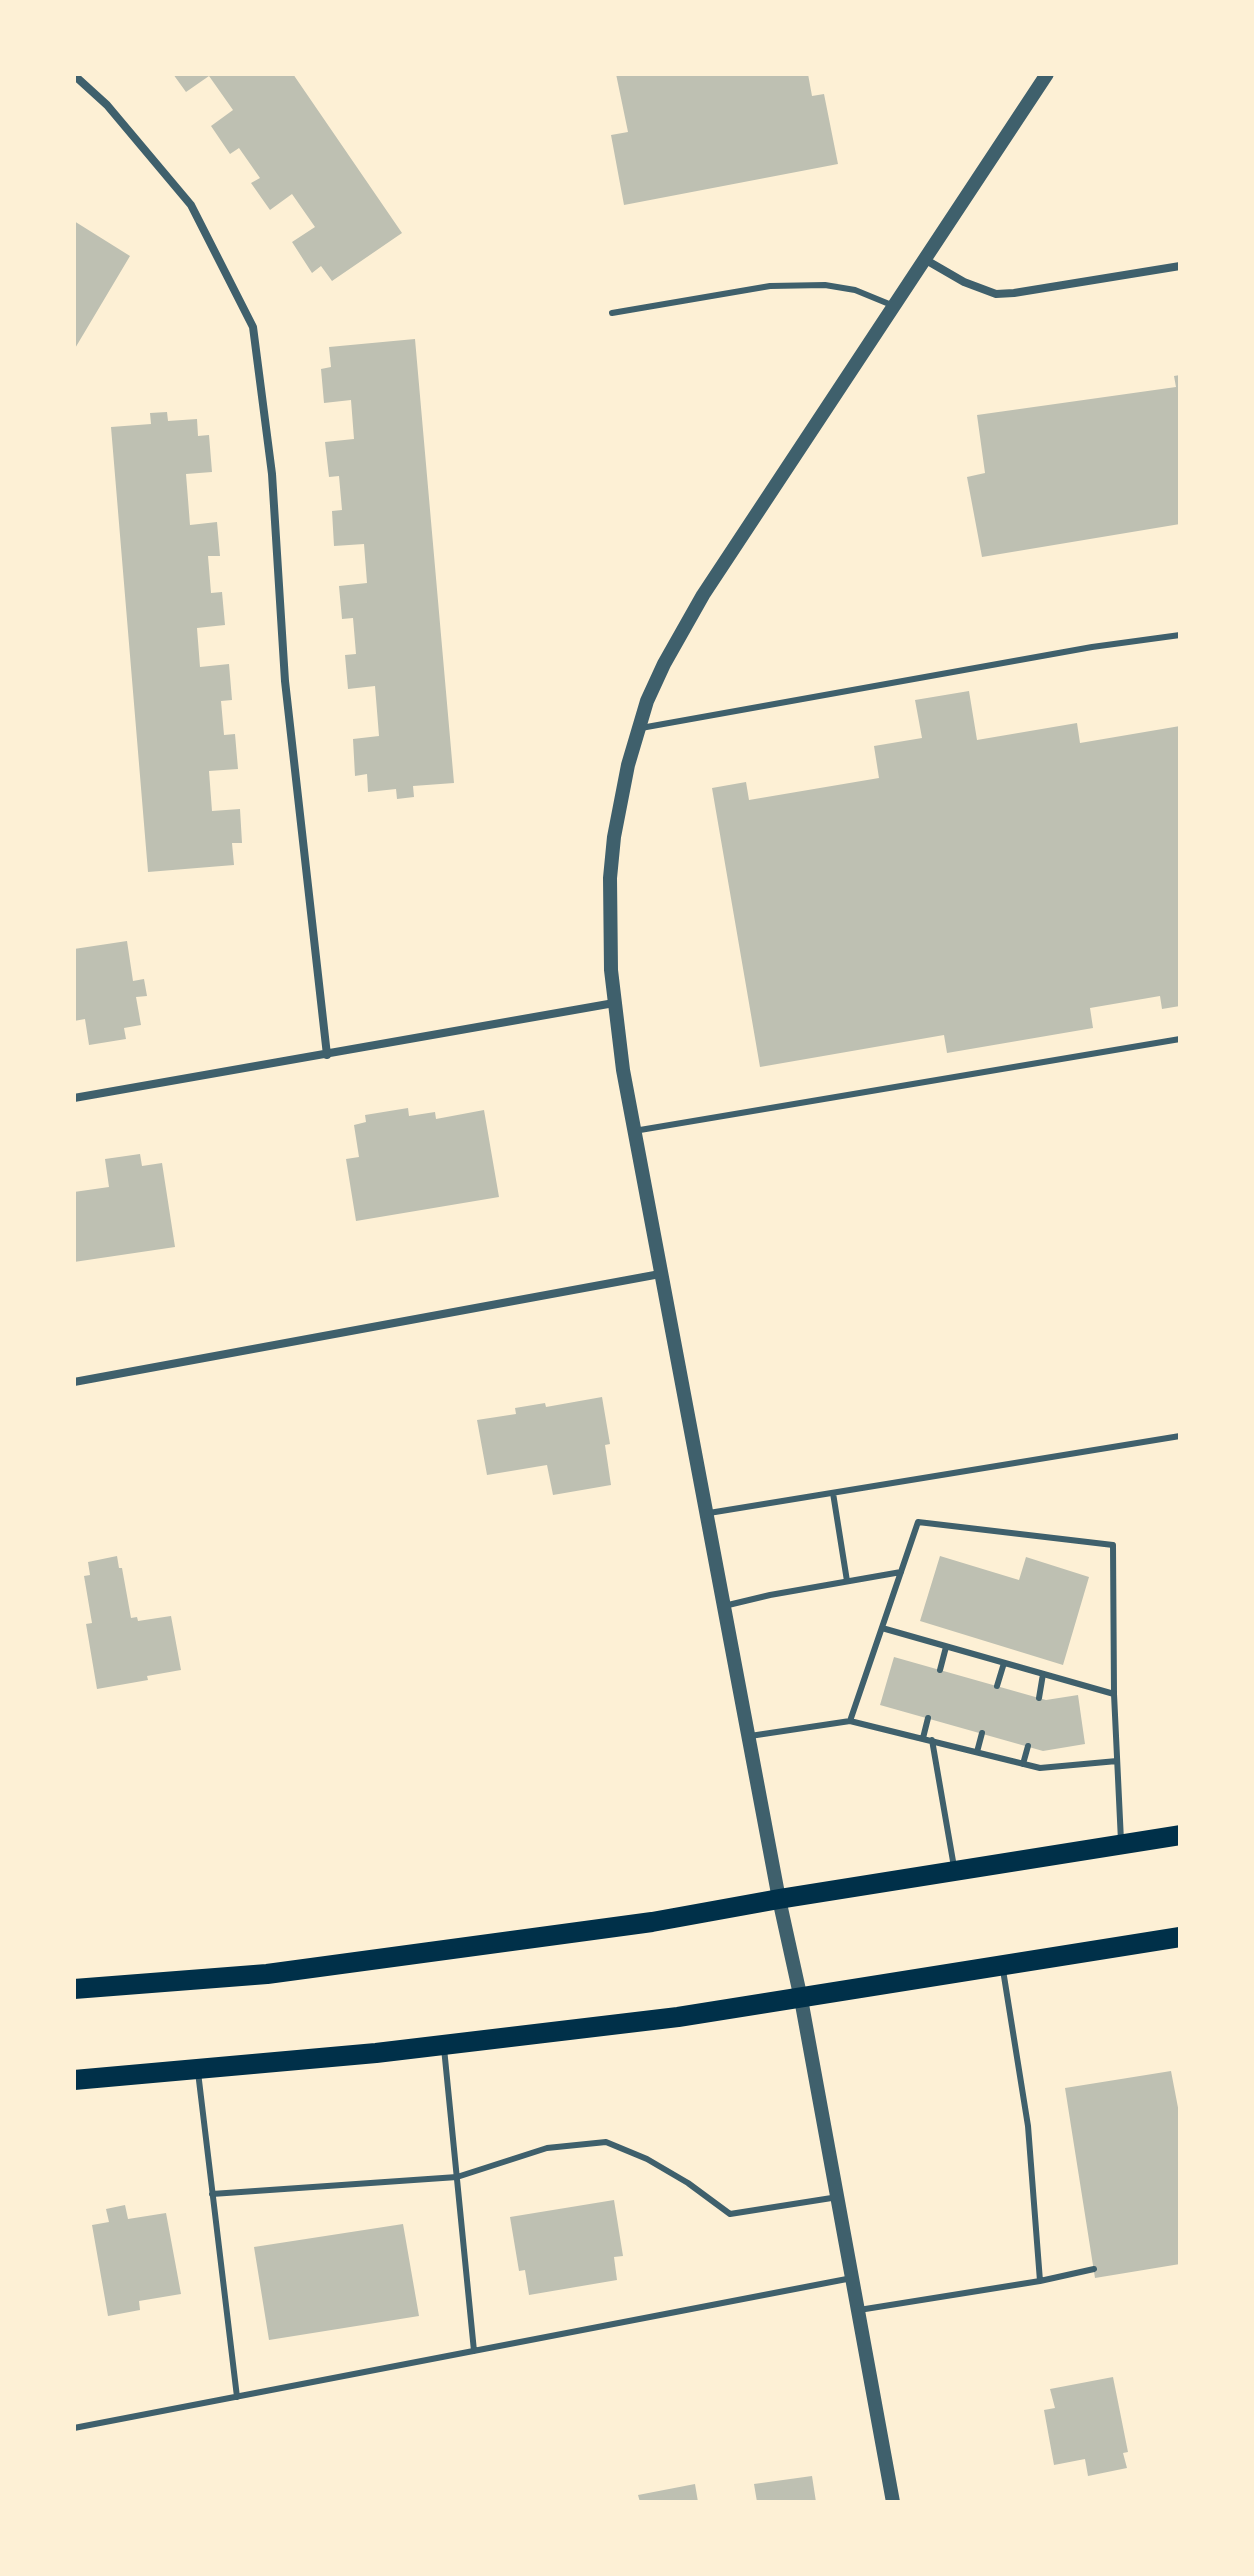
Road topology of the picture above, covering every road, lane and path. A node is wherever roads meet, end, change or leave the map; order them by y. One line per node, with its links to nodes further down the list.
1 (1047, 74): 3 (street)
2 (74, 75): 11 (street)
3 (926, 260): 4 (street); 5 (street)
4 (1180, 266)
5 (894, 306): 6 (lane); 8 (street)
6 (612, 313)
7 (1180, 635): 8 (lane)
8 (638, 729): 9 (street)
9 (614, 1003): 11 (street); 13 (street)
10 (1180, 1039): 13 (lane)
11 (327, 1055): 12 (street)
12 (74, 1098)
13 (634, 1131): 14 (street)
14 (660, 1274): 15 (street); 18 (street)
15 (74, 1382)
16 (1180, 1436): 17 (lane)
17 (833, 1493): 18 (lane); 20 (lane)
18 (705, 1514): 21 (street)
19 (901, 1572): 20 (lane); 22 (lane); 28 (lane)
20 (847, 1581): 21 (lane)
21 (723, 1606): 33 (street)
22 (882, 1628): 23 (lane); 31 (lane)
23 (946, 1647): 24 (lane); 25 (lane)
24 (1004, 1663): 26 (lane); 27 (lane)
25 (940, 1670)
26 (1043, 1674): 28 (lane); 29 (lane)
27 (997, 1686)
28 (1114, 1694): 38 (lane)
29 (1039, 1698)
30 (928, 1718): 34 (lane)
31 (850, 1721): 33 (lane); 34 (lane)
32 (982, 1733): 37 (lane)
33 (747, 1737): 43 (street)
34 (923, 1738): 35 (lane)
35 (932, 1740): 37 (lane); 42 (lane)
36 (1028, 1746): 39 (lane)
37 (977, 1752): 39 (lane)
38 (1117, 1761): 39 (lane); 41 (lane)
39 (1023, 1764)
40 (1180, 1835): 41 (main road)
41 (1121, 1845): 42 (main road)
42 (955, 1871): 43 (main road)
43 (779, 1899): 46 (main road); 47 (street)
44 (1180, 1937): 45 (main road)
45 (1002, 1966): 47 (main road); 56 (lane)
46 (74, 1989)
47 (801, 1999): 48 (main road); 53 (street)
48 (443, 2045): 49 (main road); 51 (lane)
49 (198, 2069): 50 (main road); 52 (lane)
50 (74, 2080)
51 (457, 2177): 52 (lane); 53 (lane); 58 (lane)
52 (212, 2194): 59 (lane)
53 (838, 2197): 55 (street)
54 (1094, 2269): 56 (lane)
55 (853, 2277): 57 (street); 58 (lane)
56 (1040, 2281): 57 (lane)
57 (859, 2310): 61 (street)
58 (474, 2351): 59 (lane)
59 (237, 2397): 60 (lane)
60 (74, 2428)
61 (893, 2502)

